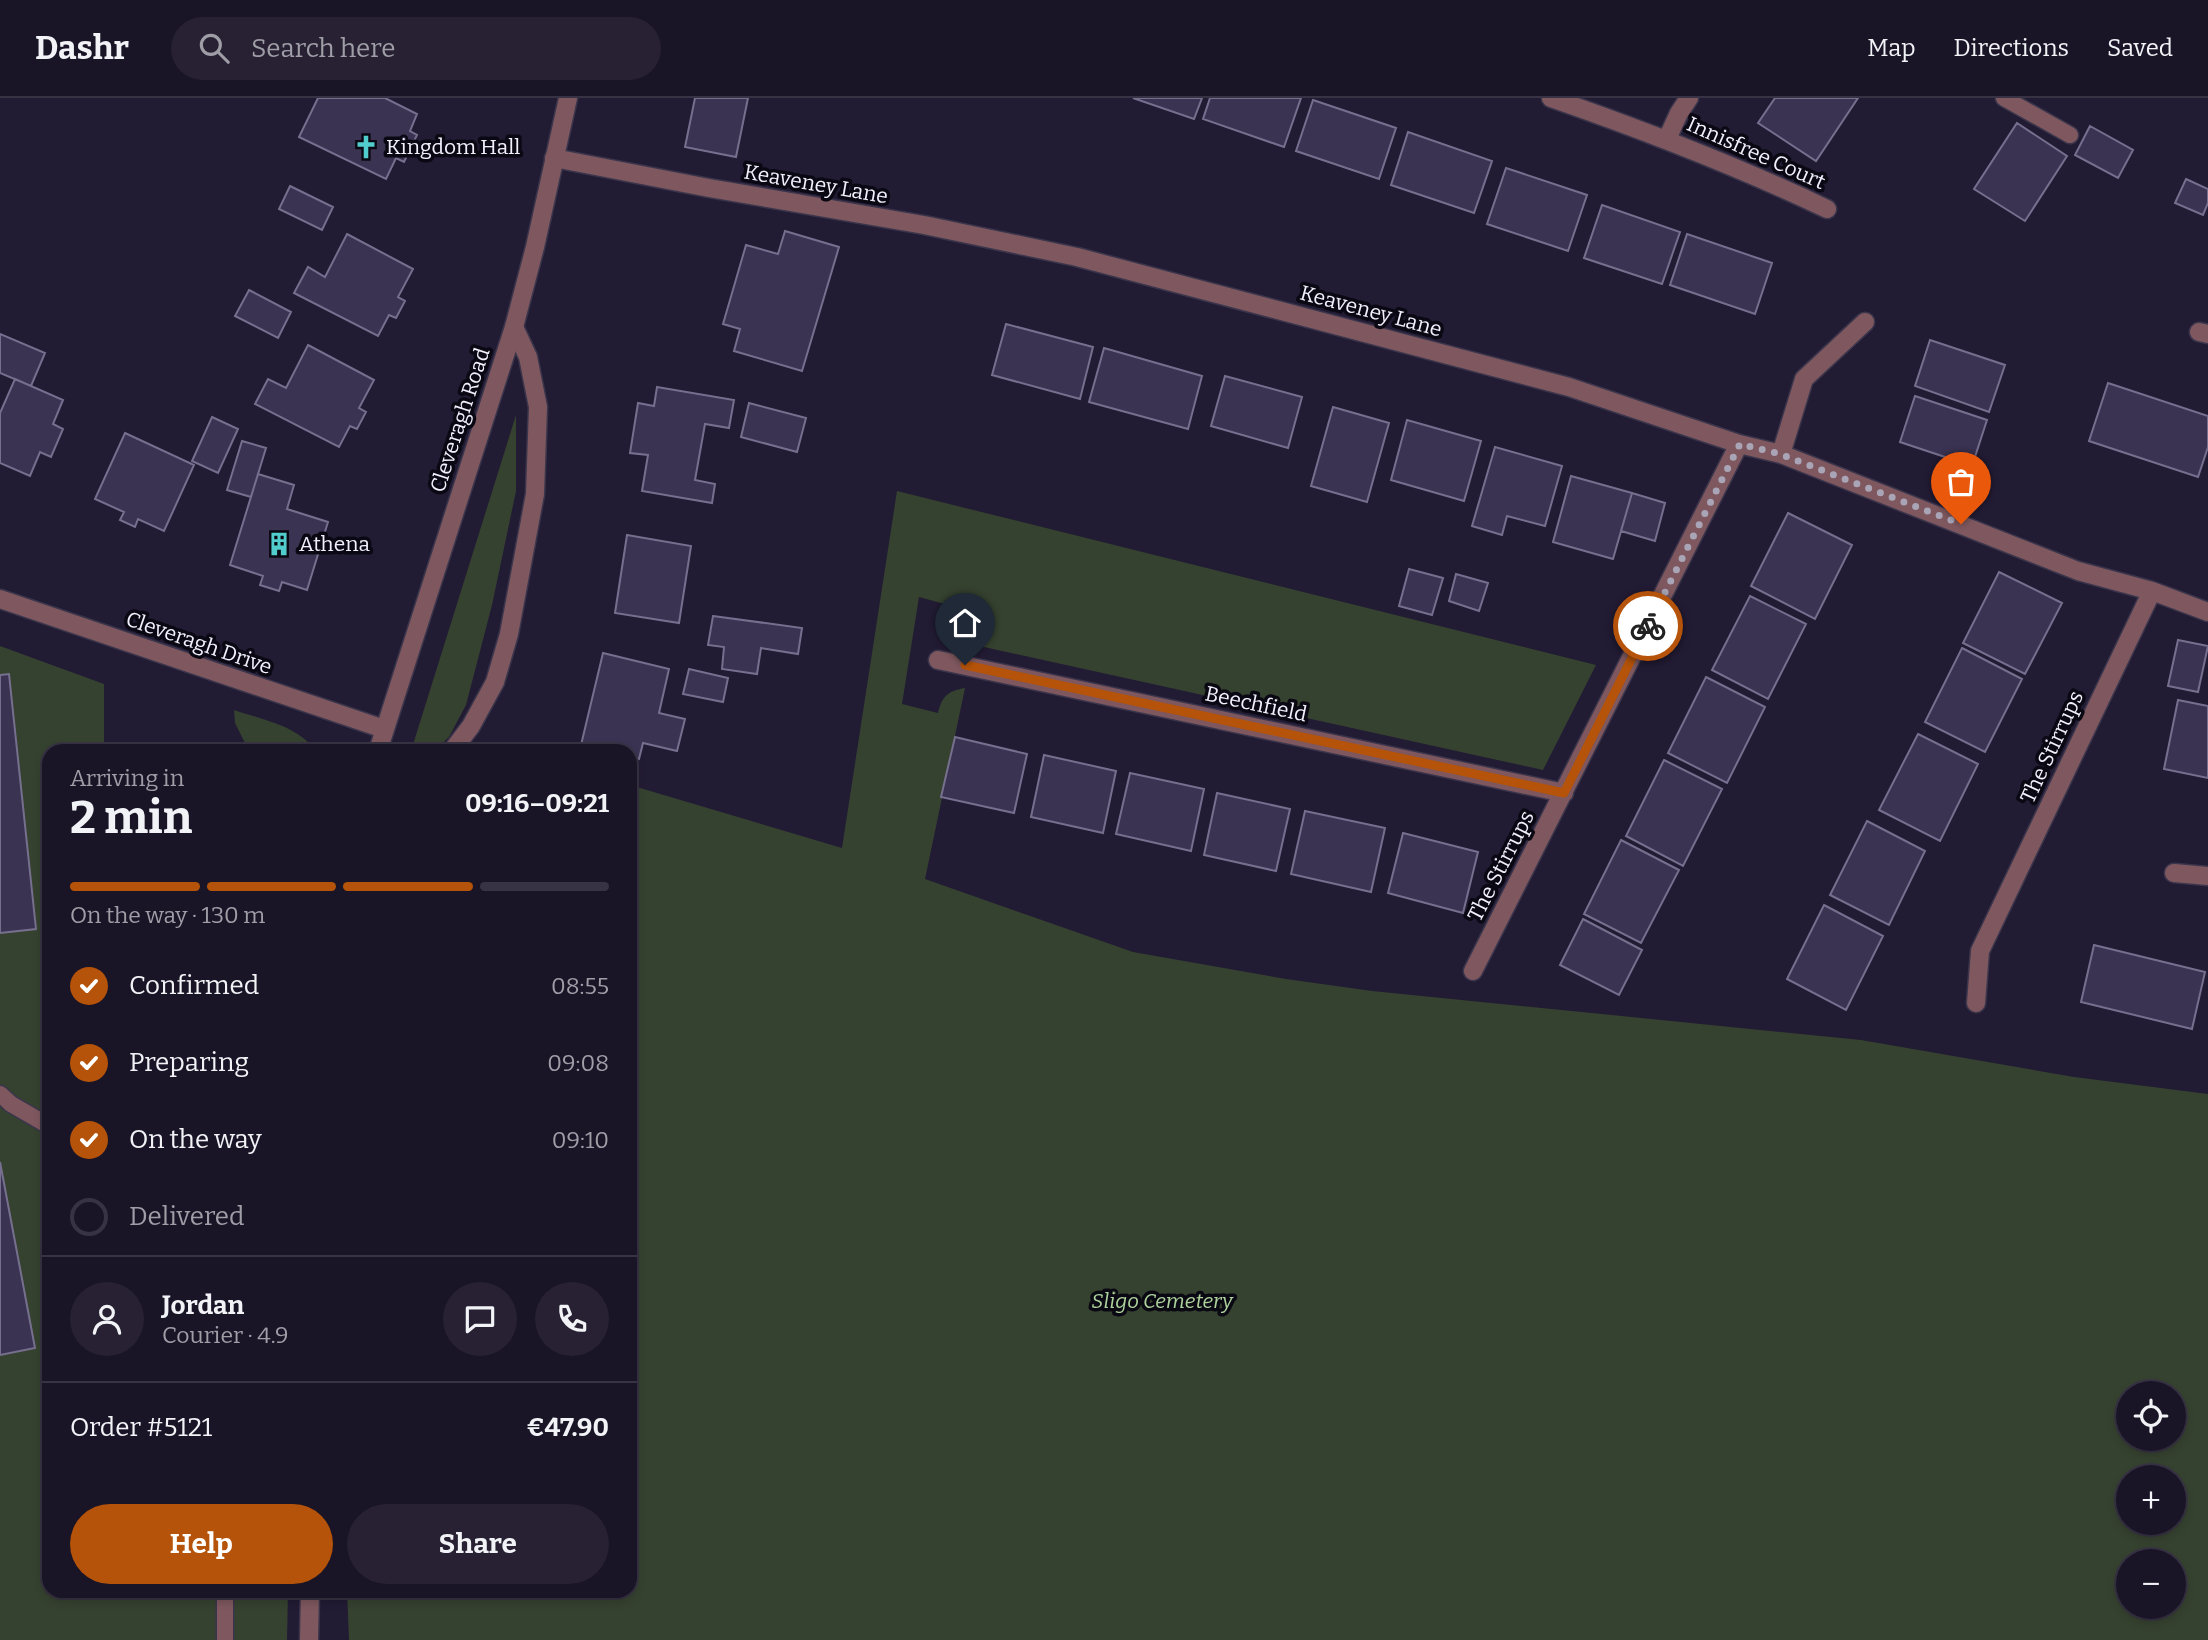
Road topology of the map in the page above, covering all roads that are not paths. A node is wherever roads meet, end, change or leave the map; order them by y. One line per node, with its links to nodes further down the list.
1 (568, 98): 7 (street, Cleveragh Road)
2 (1552, 98): 6 (street, Innisfree Court)
3 (1689, 98): 6 (street, Innisfree Court)
4 (2004, 98): 5 (lane)
5 (2070, 135)
6 (1667, 139): 8 (street, Innisfree Court)
7 (554, 158): 10 (street, Cleveragh Road); 11 (street, Keaveney Lane)
8 (1827, 209)
9 (1866, 322): 12 (street)
10 (513, 327): 17 (street, Cleveragh Road); 19 (street)
11 (1740, 444): 12 (street, Keaveney Lane); 20 (street, The Stirrups)
12 (1780, 454): 13 (street, Keaveney Lane)
13 (2152, 592): 15 (street, Keaveney Lane); 24 (street, The Stirrups)
14 (0, 599): 17 (street, Cleveragh Drive)
15 (2208, 612)
16 (938, 660): 20 (street, Beechfield)
17 (384, 729): 18 (street, Cleveragh Road)
18 (380, 744)
19 (457, 744)
20 (1564, 793): 23 (street, The Stirrups)
21 (2174, 873): 22 (street)
22 (2208, 876)
23 (1473, 971)
24 (1976, 1003)
25 (0, 1094): 26 (lane)
26 (42, 1121)
27 (225, 1598): 29 (lane)
28 (310, 1598): 30 (street)
29 (225, 1640)
30 (309, 1640)

